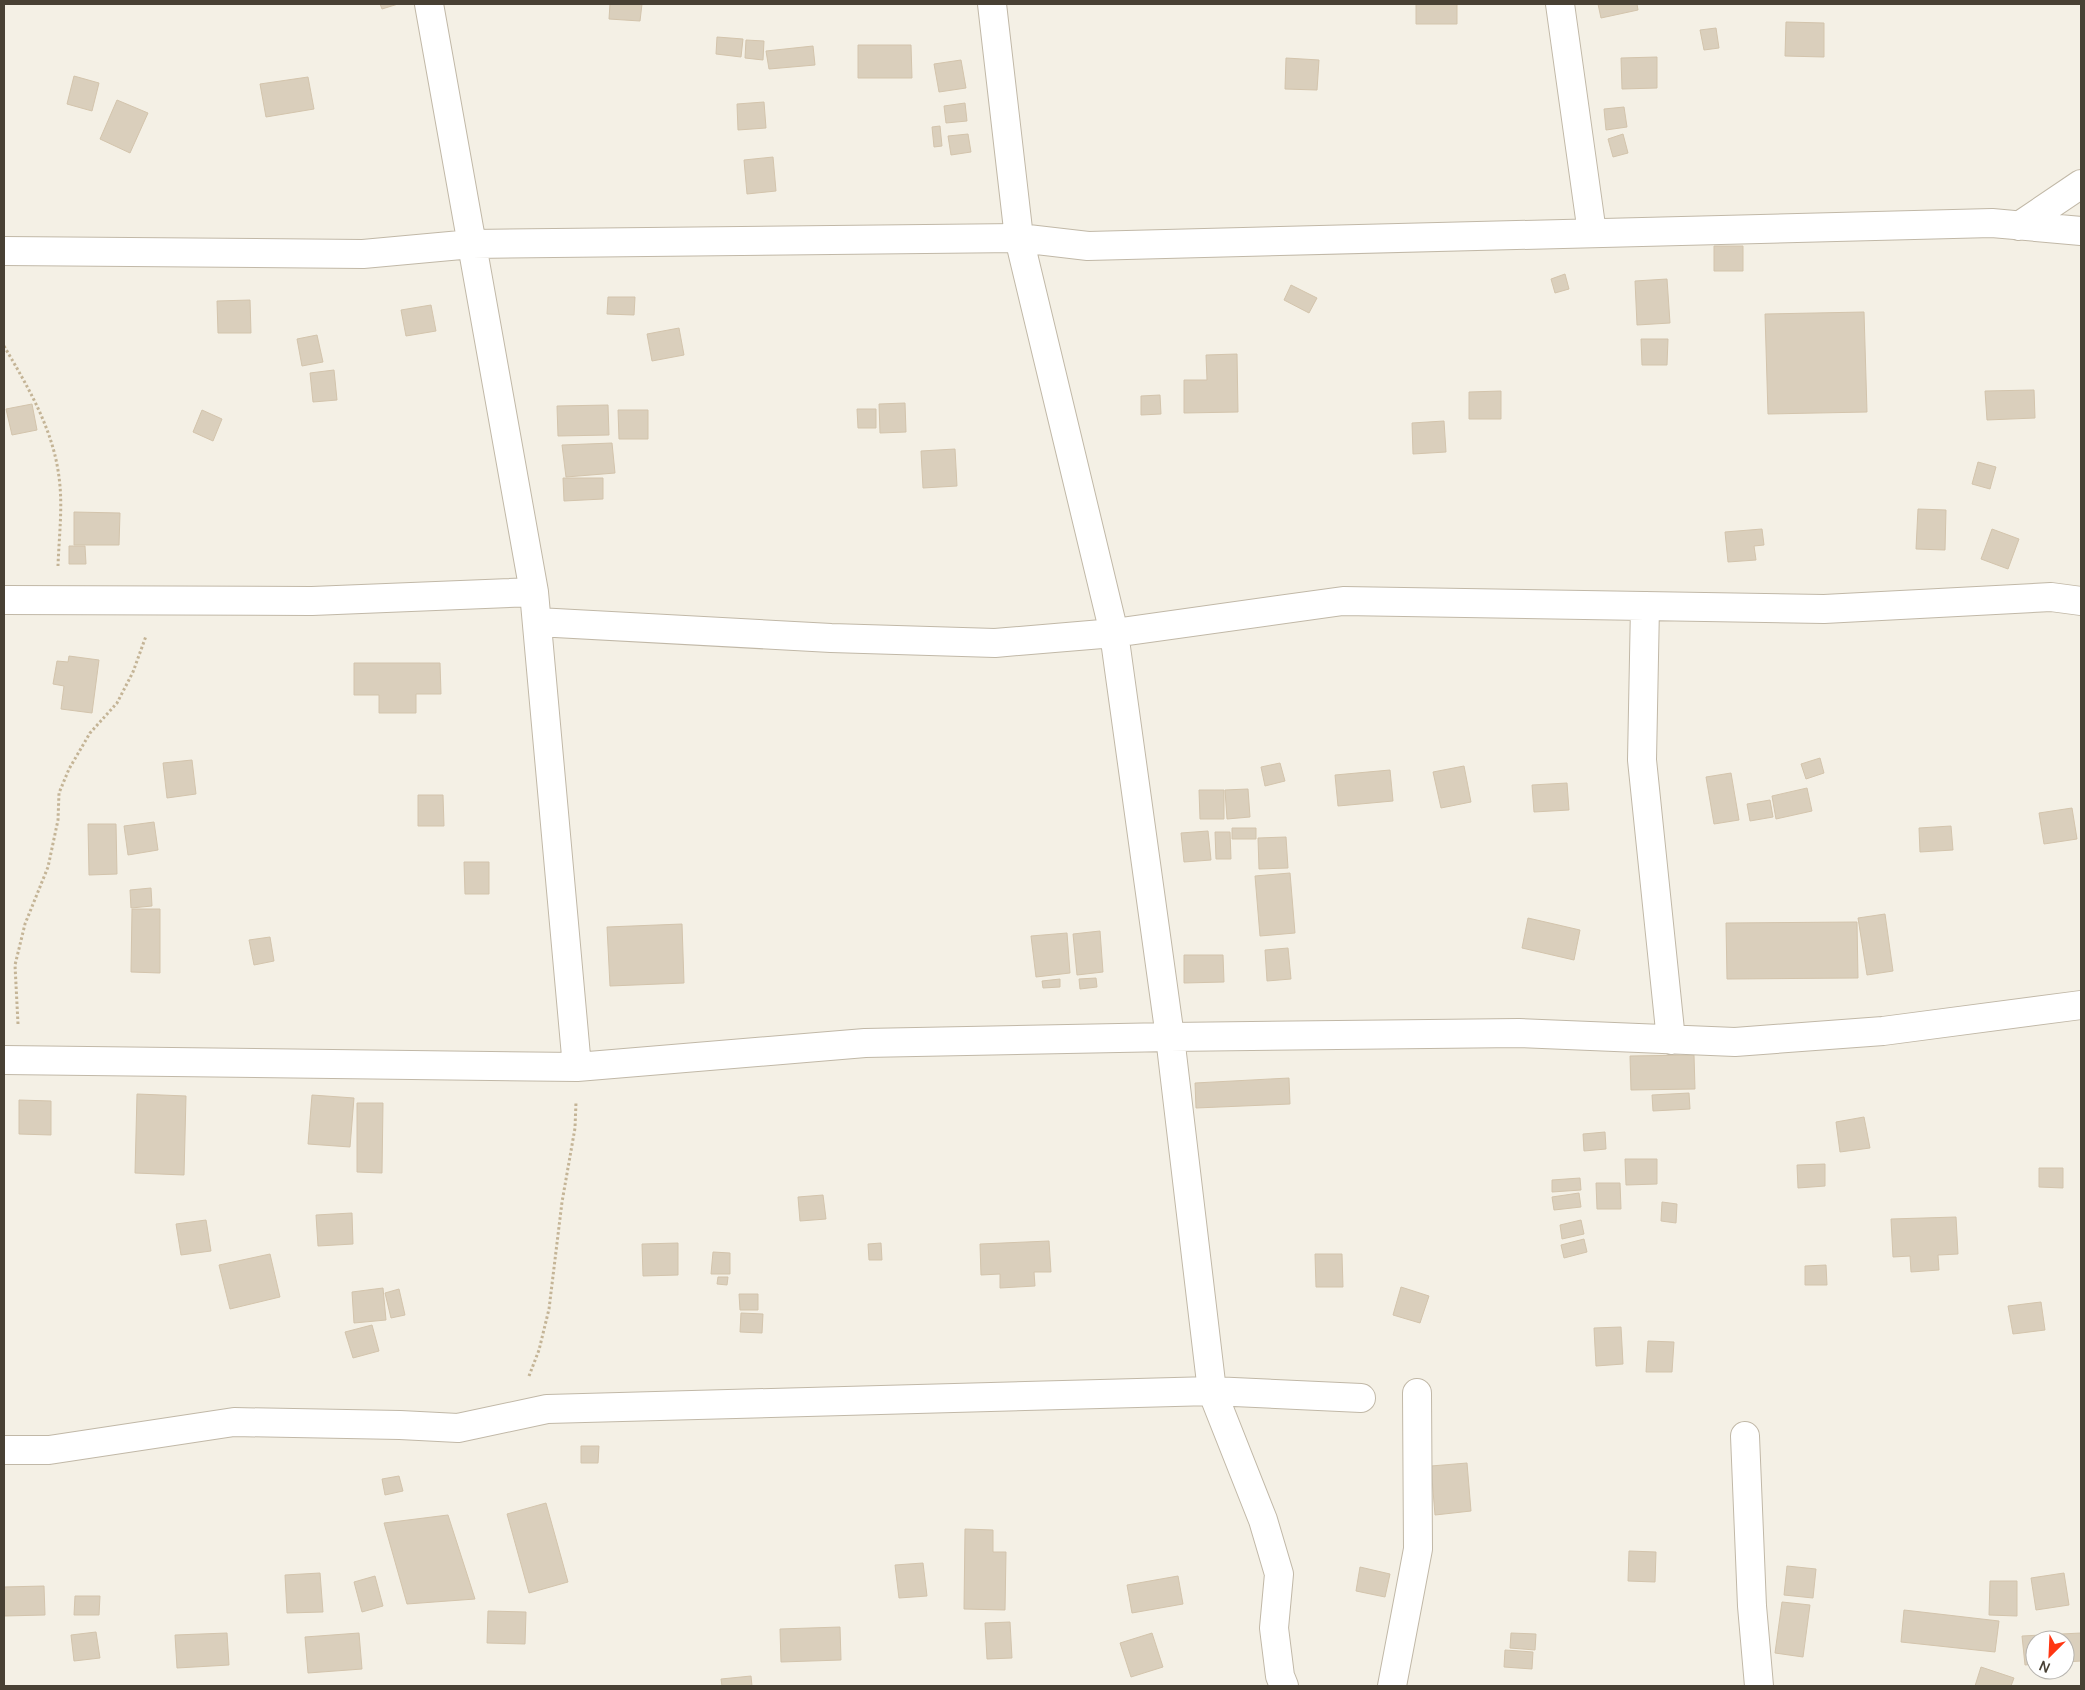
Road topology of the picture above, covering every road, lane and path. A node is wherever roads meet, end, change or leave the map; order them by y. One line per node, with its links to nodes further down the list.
1 (430, 4): 9 (street)
2 (992, 4): 8 (street)
3 (1560, 4): 7 (street)
4 (2081, 184): 5 (street)
5 (2019, 226): 6 (street); 7 (street)
6 (2081, 231)
7 (1592, 233): 8 (street)
8 (1019, 238): 9 (street); 19 (street)
9 (472, 244): 10 (street); 12 (street)
10 (4, 252)
11 (4, 346): 15 (path)
12 (534, 592): 16 (street); 18 (street)
13 (4, 600): 15 (street)
14 (2081, 601): 17 (street)
15 (58, 602): 16 (street)
16 (158, 602): 21 (path)
17 (1645, 606): 19 (street); 23 (street)
18 (538, 622): 19 (street); 25 (street)
19 (1114, 633): 22 (street)
20 (2081, 1005): 23 (street)
21 (19, 1032)
22 (1170, 1036): 23 (street); 25 (street); 26 (street)
23 (1670, 1040)
24 (4, 1060): 25 (street)
25 (577, 1067): 29 (path)
26 (1212, 1392): 28 (street); 29 (street); 32 (street)
27 (1417, 1393): 33 (street)
28 (1361, 1398)
29 (508, 1418): 31 (street)
30 (1745, 1436): 34 (street)
31 (4, 1450)
32 (1284, 1686)
33 (1392, 1686)
34 (1759, 1686)

